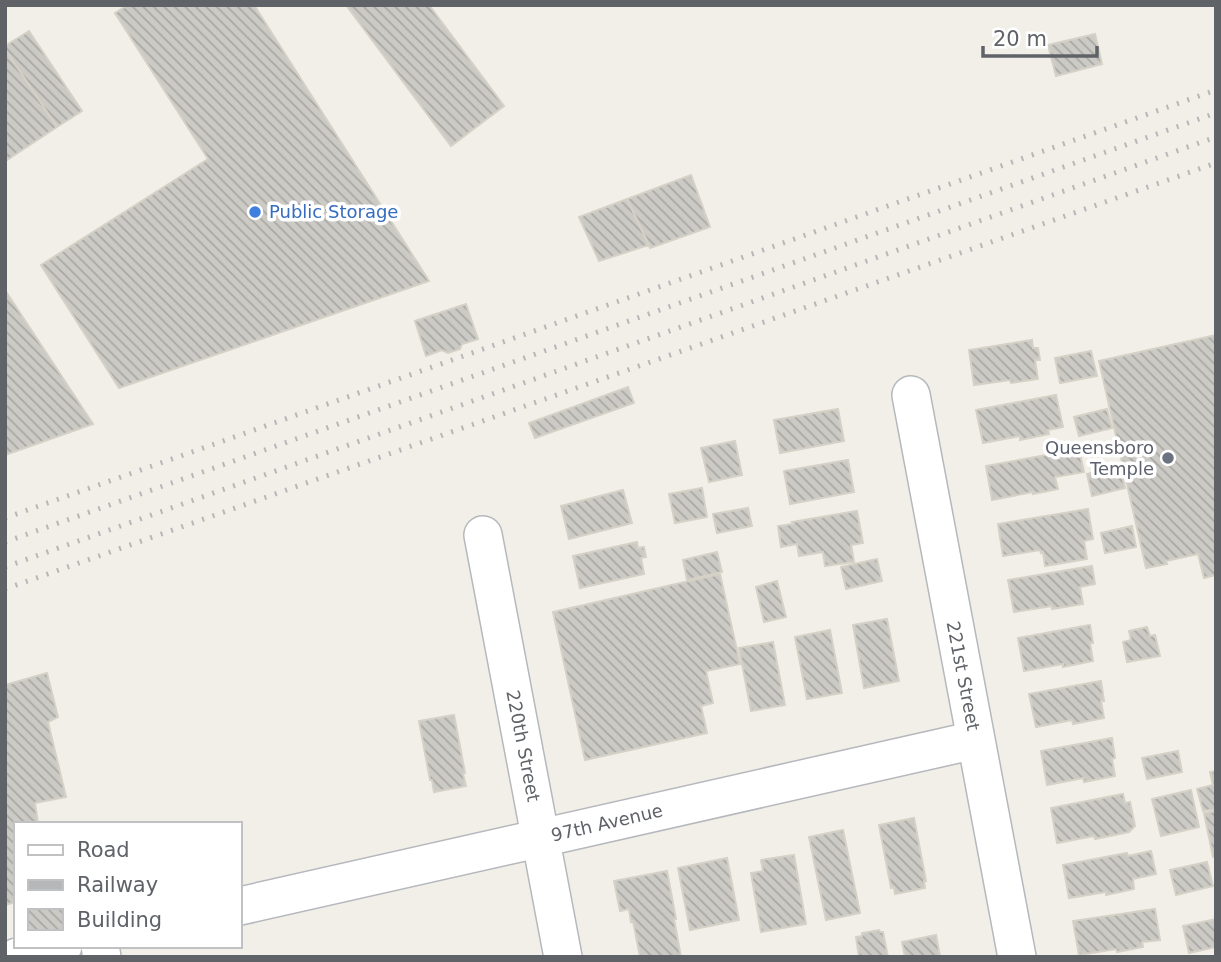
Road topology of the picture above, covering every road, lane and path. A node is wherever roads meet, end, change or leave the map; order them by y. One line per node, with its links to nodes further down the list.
1 (911, 395): 3 (street, 221st Street)
2 (483, 534): 4 (street, 220th Street)
3 (975, 740): 4 (street, 97th Avenue); 9 (street, 221st Street)
4 (541, 838): 5 (street, 97th Avenue); 8 (street, 220th Street)
5 (242, 906)
6 (55, 948): 7 (street)
7 (17, 957)
8 (563, 957)
9 (1017, 957)

